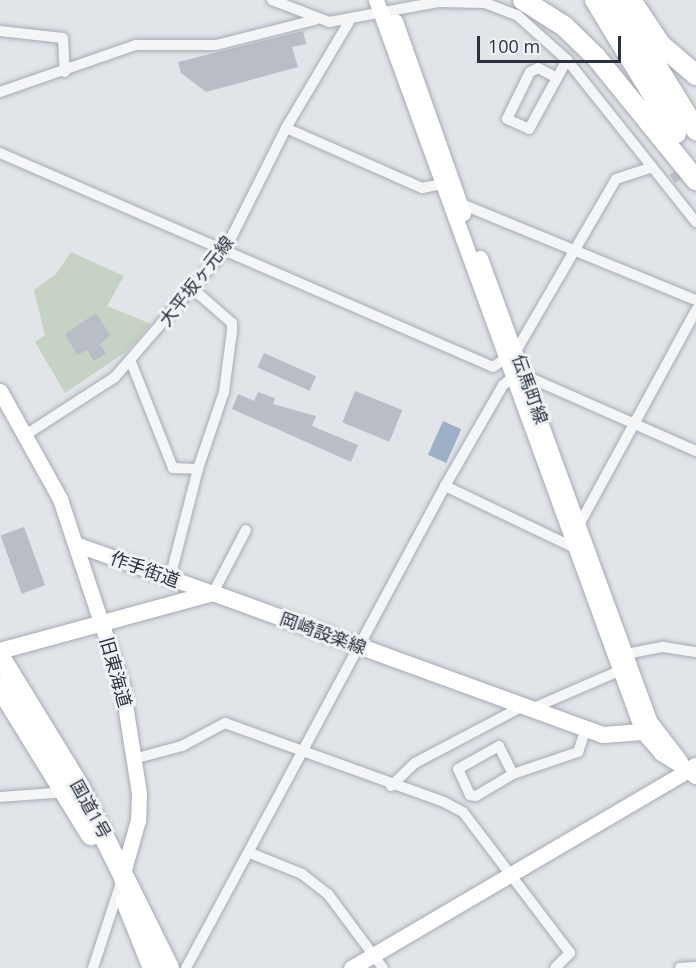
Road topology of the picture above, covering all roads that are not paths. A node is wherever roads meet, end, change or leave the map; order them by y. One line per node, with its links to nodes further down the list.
1 (272, 0): 7 (street)
2 (523, 0): 20 (highway)
3 (595, 0): 18 (highway)
4 (616, 0): 16 (highway)
5 (631, 0): 12 (highway)
6 (384, 6): 8 (street); 10 (street); 21 (street, 伝馬町線); 22 (street, 伝馬町線)
7 (315, 20): 8 (street); 11 (street)
8 (349, 22): 15 (street, 大平坂ヶ元線)
9 (0, 31): 11 (street)
10 (567, 60): 13 (street); 19 (street)
11 (65, 72): 14 (street)
12 (696, 75)
13 (557, 78): 13 (street)
14 (0, 92)
15 (286, 128): 21 (street); 24 (street, 大平坂ヶ元線)
16 (696, 130)
17 (0, 153): 24 (street)
18 (696, 162)
19 (652, 167): 23 (street); 25 (street)
20 (696, 180)
21 (442, 184): 29 (street, 伝馬町線)
22 (459, 203): 25 (street); 29 (street, 伝馬町線)
23 (696, 222)
24 (225, 250): 26 (street, 大平坂ヶ元線); 29 (street)
25 (576, 253): 27 (street); 29 (street)
26 (193, 289): 30 (street, 大平坂ヶ元線); 36 (street)
27 (696, 300)
28 (696, 310): 33 (street)
29 (511, 355): 31 (street, 伝馬町線)
30 (131, 362): 34 (street, 大平坂ヶ元線); 36 (street)
31 (519, 377): 33 (street); 37 (street); 38 (street, 伝馬町線); 41 (street, 伝馬町線)
32 (0, 391): 34 (street, 旧東海道)
33 (633, 425): 35 (street); 38 (street)
34 (27, 434): 40 (street, 旧東海道)
35 (696, 451)
36 (198, 469): 42 (street)
37 (445, 486): 41 (street); 45 (street)
38 (580, 523): 48 (street, 伝馬町線)
39 (246, 530): 43 (street)
40 (78, 545): 42 (street, 作手街道); 44 (street, 旧東海道)
41 (574, 548): 50 (street)
42 (170, 578): 43 (street, 作手街道)
43 (213, 593): 44 (main road); 45 (main road, 岡崎設楽線)
44 (103, 625): 46 (main road); 56 (street, 旧東海道)
45 (361, 647): 52 (main road, 岡崎設楽線); 55 (street)
46 (0, 651)
47 (696, 652): 48 (street)
48 (626, 654): 57 (street, 伝馬町線)
49 (0, 657): 64 (highway, 国道1号)
50 (621, 670): 52 (street); 54 (street)
51 (0, 687): 60 (highway, 国道1号)
52 (527, 707): 53 (main road, 岡崎設楽線); 59 (street)
53 (586, 729): 54 (main road, 岡崎設楽線); 58 (street)
54 (643, 732): 57 (street)
55 (304, 753): 56 (street); 59 (street); 62 (street)
56 (137, 758): 64 (street, 旧東海道)
57 (693, 771): 63 (street)
58 (513, 774): 58 (street)
59 (391, 786): 63 (street)
60 (66, 792): 61 (street); 64 (highway, 国道1号)
61 (0, 797)
62 (250, 853): 65 (street); 70 (street)
63 (514, 876): 65 (street); 72 (street)
64 (122, 878): 67 (street, 旧東海道); 68 (highway, 国道1号); 69 (highway, 国道1号)
65 (380, 962): 71 (street)
66 (696, 967): 73 (street)
67 (93, 968)
68 (153, 968)
69 (169, 968)
70 (186, 968)
71 (351, 968)
72 (555, 968)
73 (680, 968)

